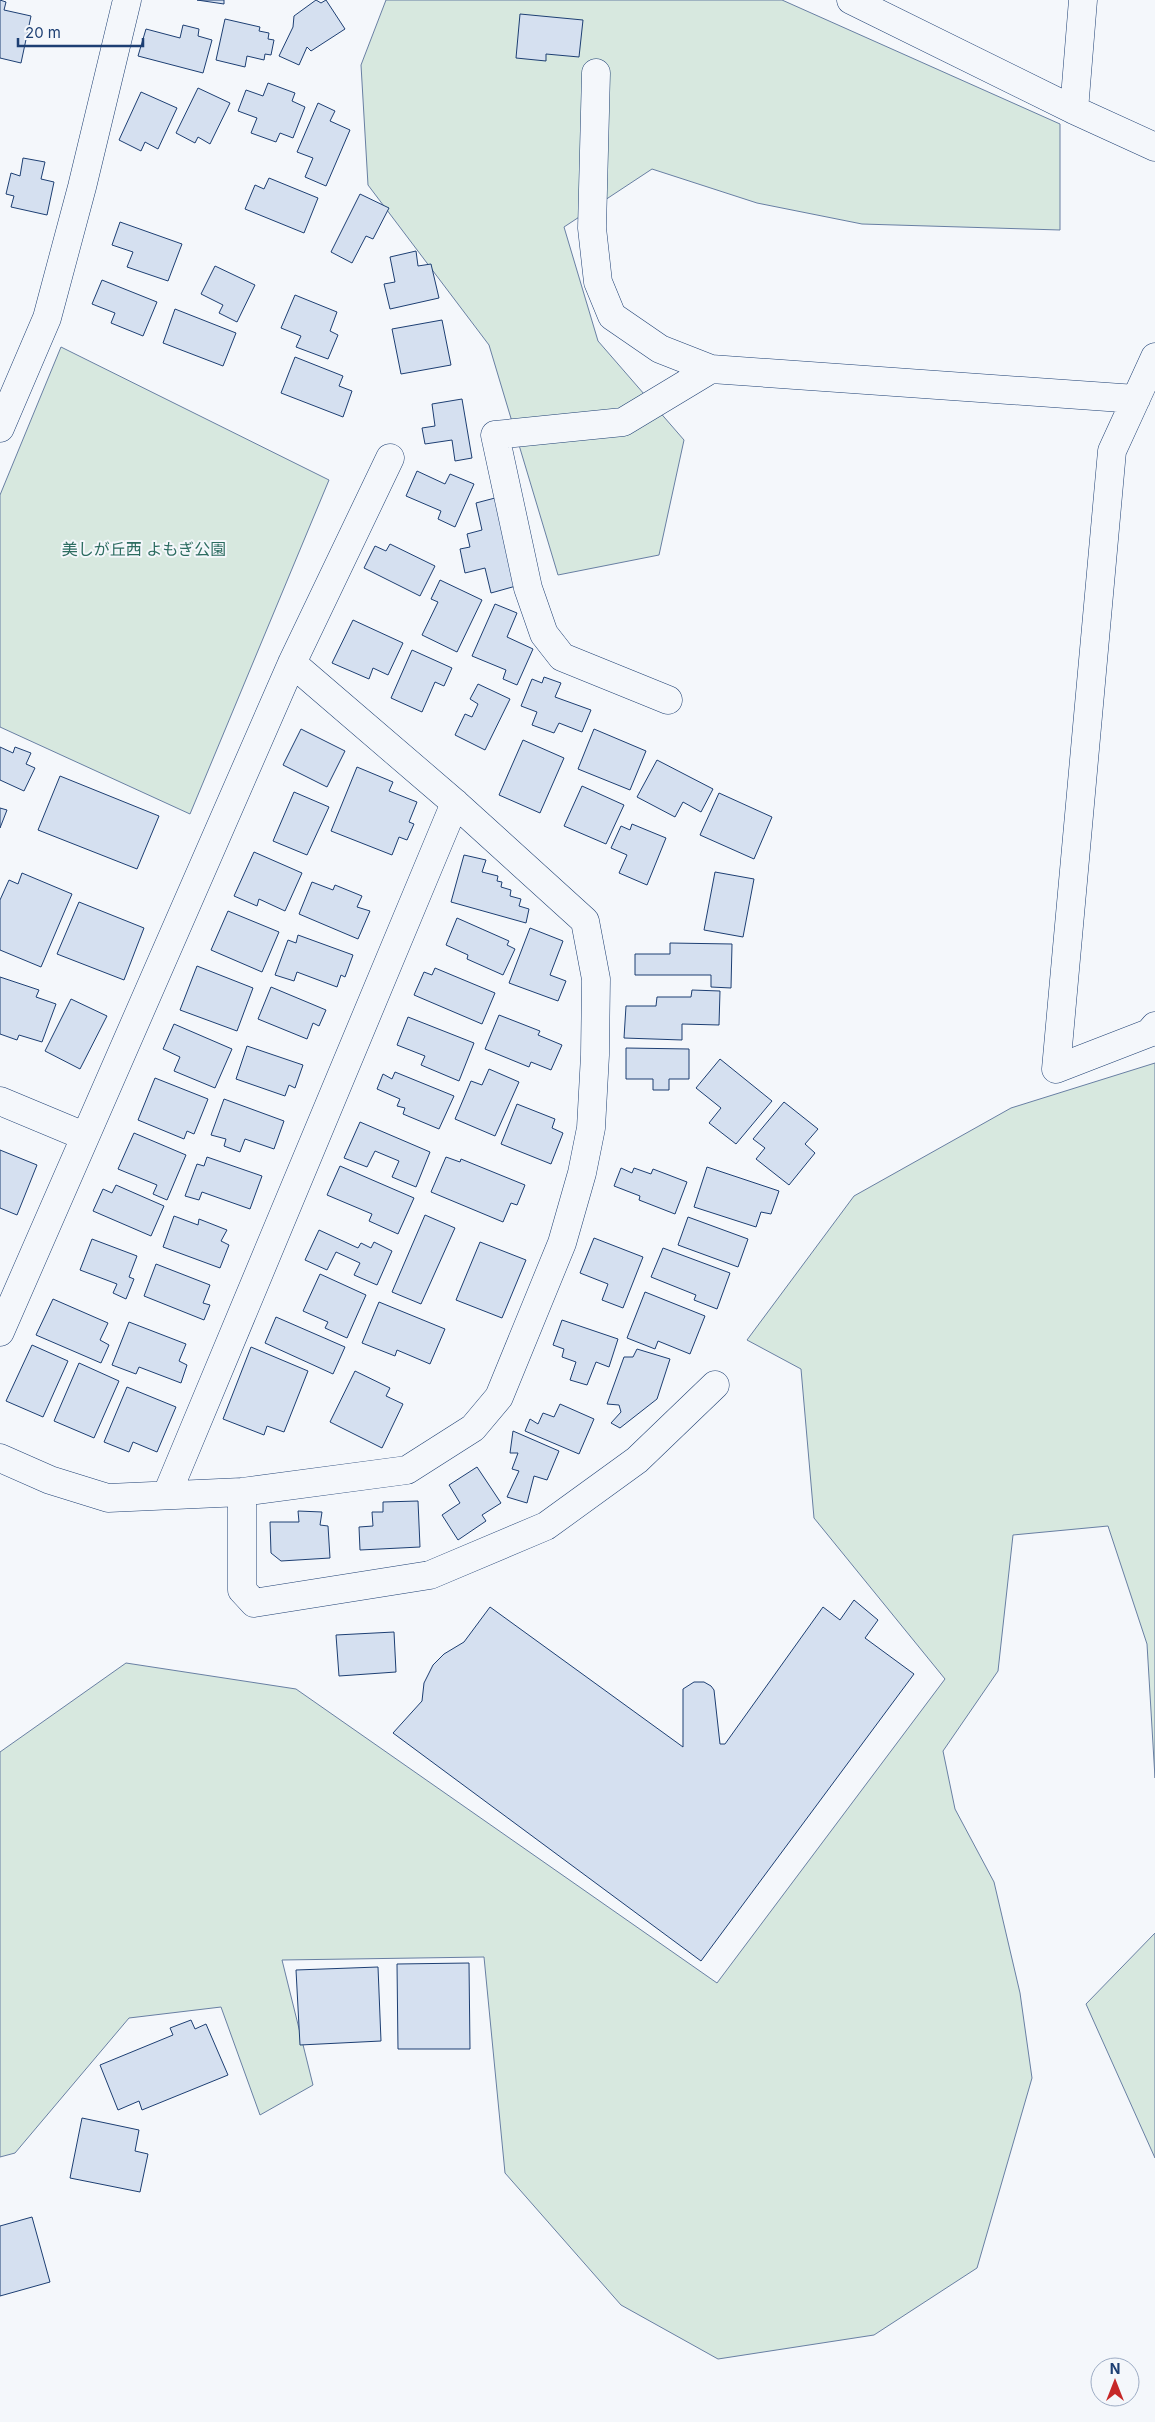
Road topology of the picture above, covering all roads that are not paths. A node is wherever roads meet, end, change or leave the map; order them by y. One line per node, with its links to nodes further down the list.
1 (127, 0): 10 (street)
2 (851, 0): 5 (street)
3 (1083, 0): 5 (street)
4 (596, 73): 8 (street)
5 (1074, 110): 6 (street)
6 (1155, 147)
7 (1155, 357): 9 (street)
8 (710, 369): 9 (street); 13 (street)
9 (1136, 399): 15 (street)
10 (0, 428)
11 (390, 458): 12 (street)
12 (292, 663): 14 (street); 17 (street)
13 (668, 700)
14 (455, 803): 21 (street); 22 (street)
15 (1155, 1026)
16 (0, 1101): 17 (street)
17 (84, 1136): 18 (street)
18 (0, 1332)
19 (715, 1385): 21 (street)
20 (0, 1458): 22 (street)
21 (242, 1492): 22 (street)
22 (167, 1494)

